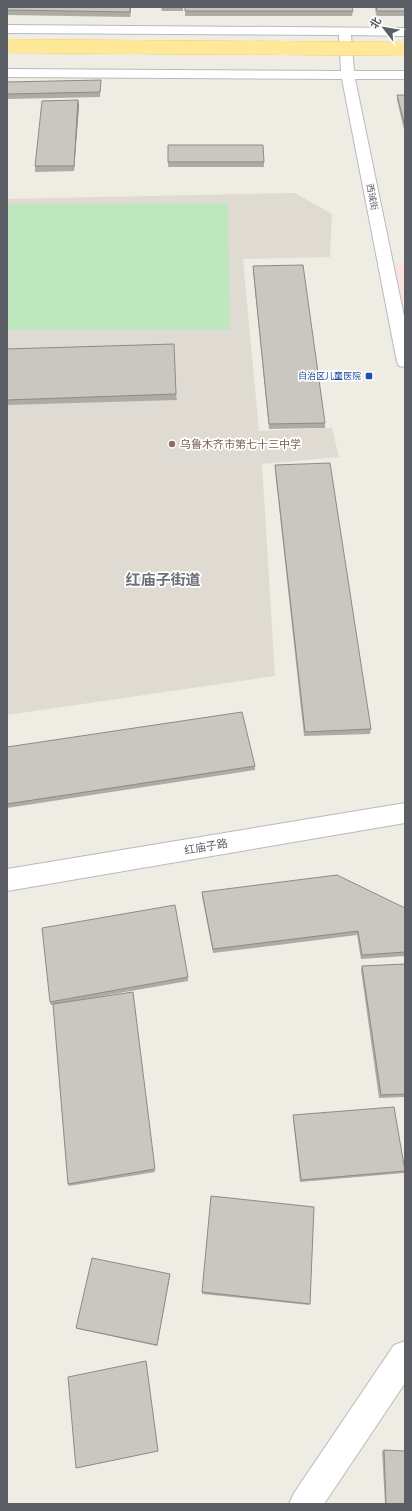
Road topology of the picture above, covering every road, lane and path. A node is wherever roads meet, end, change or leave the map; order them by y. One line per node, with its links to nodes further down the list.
1 (7, 29): 2 (main road)
2 (345, 32): 3 (main road); 10 (main road, 西珹街)
3 (405, 32)
4 (7, 46): 5 (highway, bridge)
5 (405, 49)
6 (15, 60): 7 (highway)
7 (405, 63)
8 (7, 73): 10 (main road)
9 (405, 75): 10 (main road)
10 (348, 76): 11 (main road, 西珹街)
11 (405, 362)
12 (405, 813): 13 (main road, 红庙子路)
13 (7, 880)
14 (405, 1356): 15 (main road)
15 (305, 1504)

